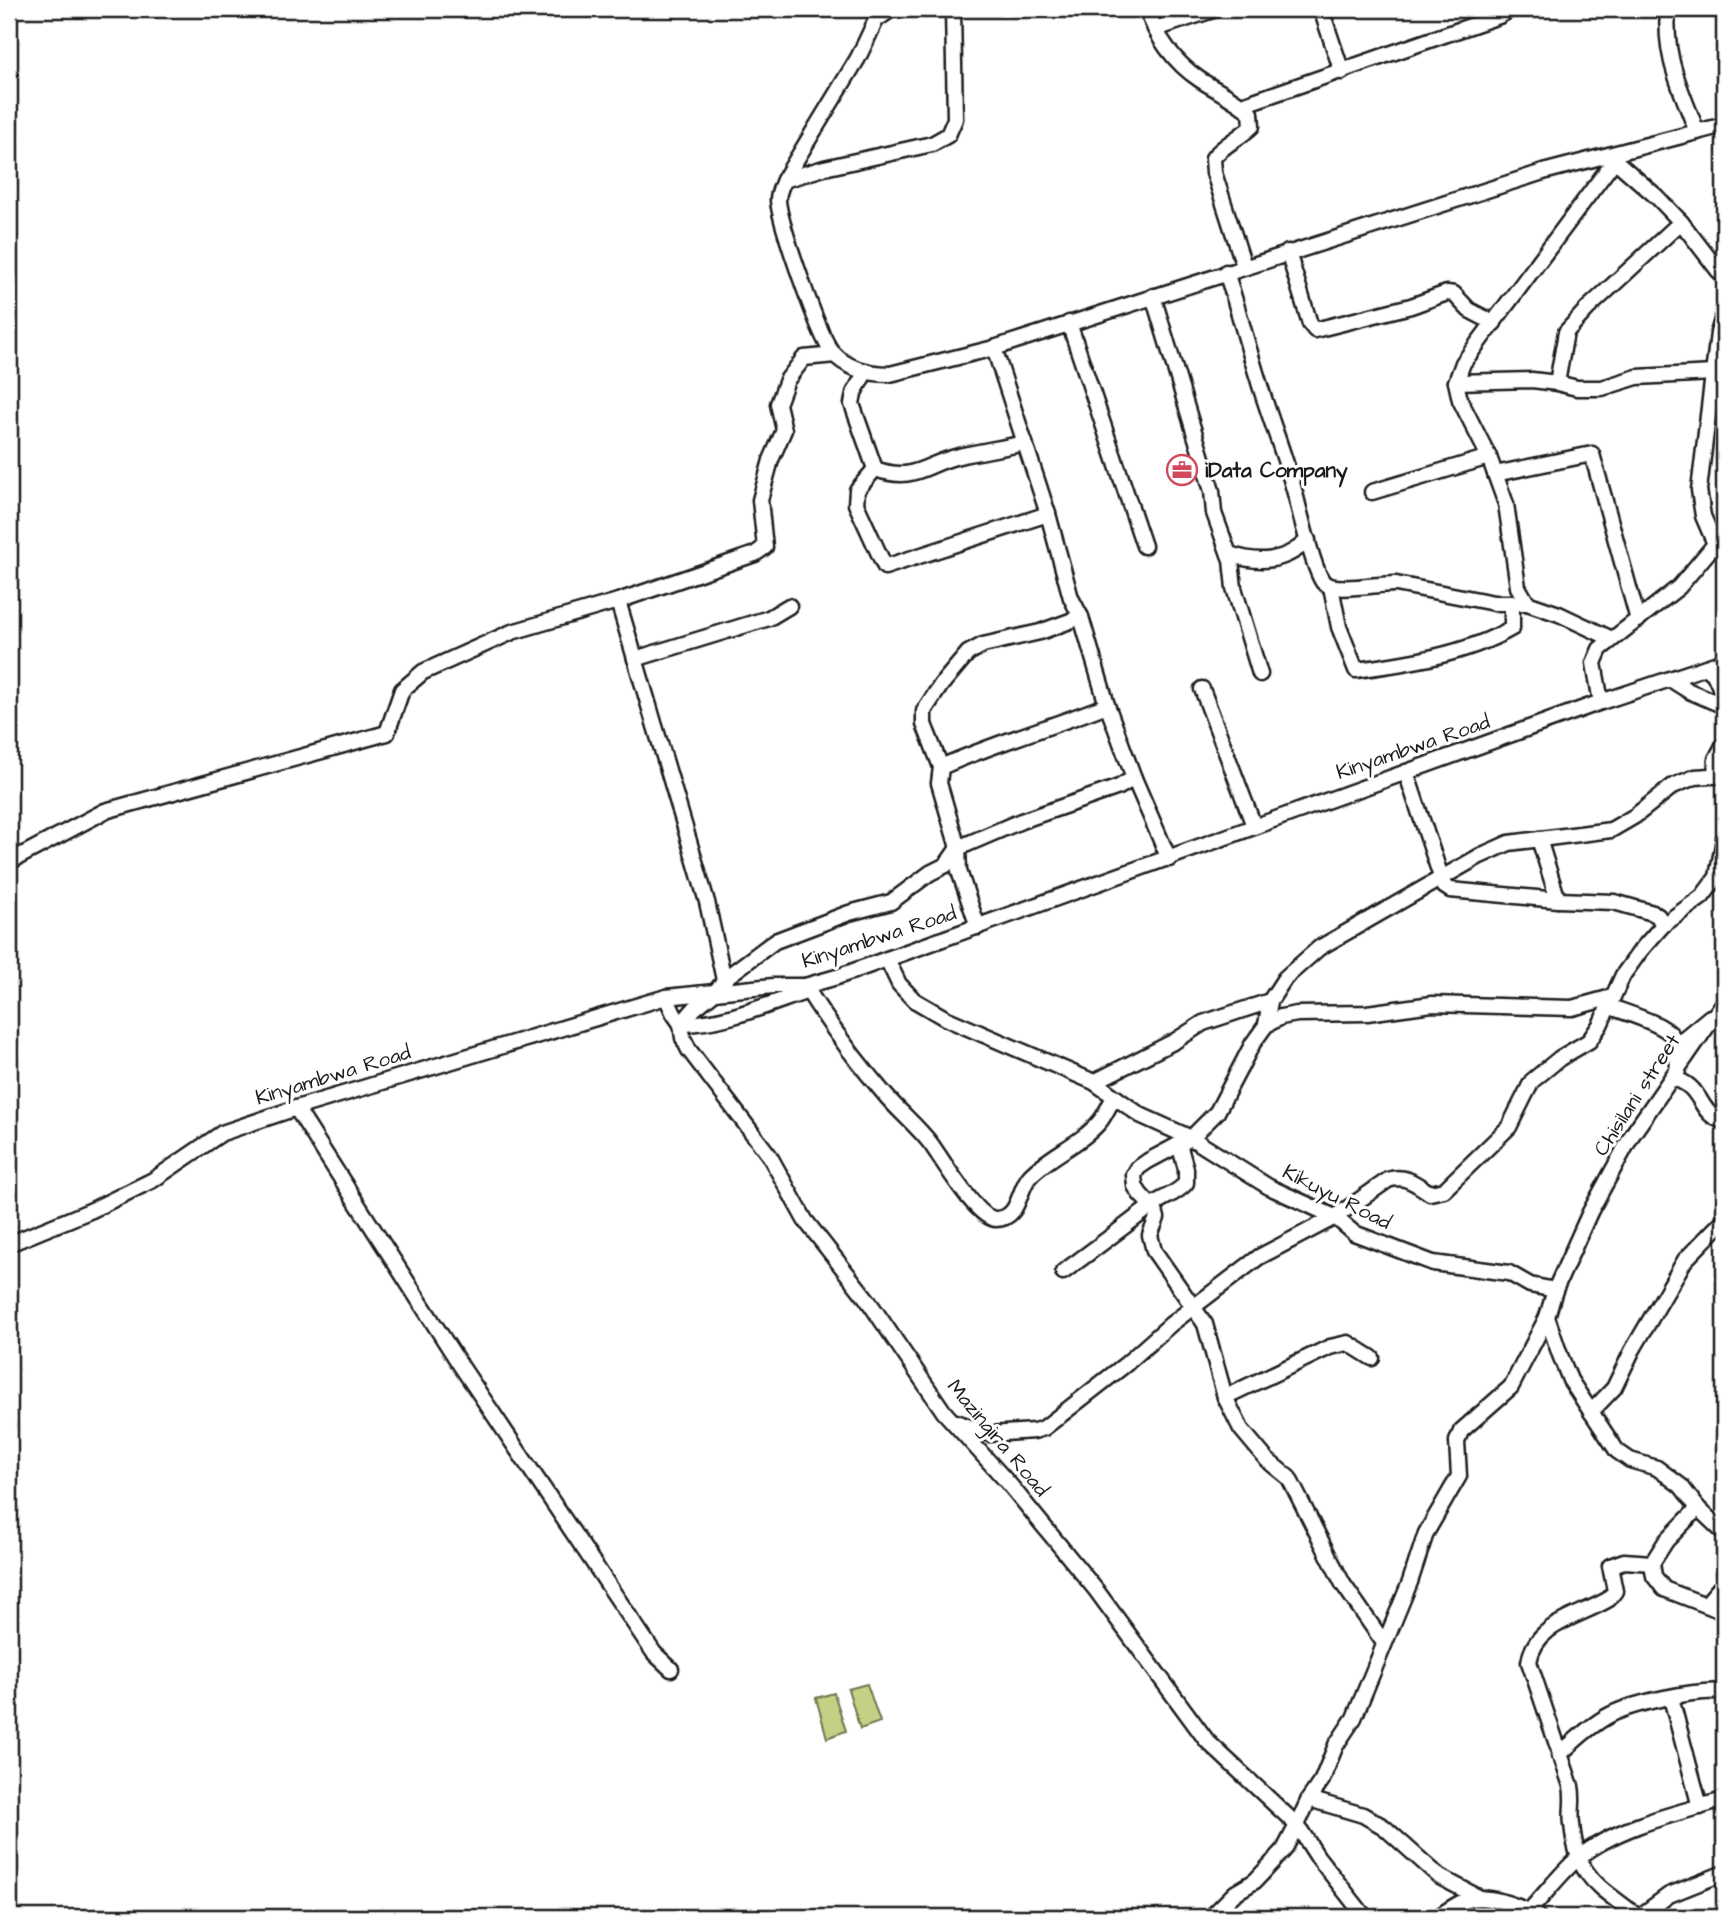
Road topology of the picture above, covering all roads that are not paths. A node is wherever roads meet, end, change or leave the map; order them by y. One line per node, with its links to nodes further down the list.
1 (892, 9): 14 (street)
2 (953, 9): 14 (street)
3 (1147, 9): 8 (street)
4 (1216, 9): 8 (street)
5 (1321, 9): 9 (street)
6 (1511, 9): 9 (street)
7 (1668, 9): 12 (street)
8 (1155, 29): 10 (street)
9 (1342, 72): 10 (street)
10 (1242, 105): 17 (street)
11 (1724, 125): 12 (street)
12 (1697, 132): 13 (street)
13 (1611, 158): 15 (street); 16 (street); 23 (street)
14 (784, 180): 25 (street)
15 (1681, 222): 19 (street); 29 (street)
16 (1288, 252): 17 (street); 23 (street)
17 (1244, 266): 18 (street)
18 (1226, 272): 20 (street); 36 (street)
19 (1724, 278)
20 (1153, 296): 22 (street); 39 (street)
21 (1724, 313): 27 (street)
22 (1069, 323): 24 (street); 38 (street)
23 (1494, 323): 28 (street)
24 (994, 348): 26 (street); 30 (street)
25 (835, 355): 26 (street); 41 (street)
26 (866, 371): 32 (street)
27 (1713, 373): 29 (street); 37 (street)
28 (1456, 382): 29 (street); 31 (street)
29 (1557, 383)
30 (1025, 443): 32 (street); 35 (street)
31 (1489, 457): 33 (street); 34 (street)
32 (875, 469): 35 (street)
33 (1495, 474): 42 (street); 45 (street)
34 (1372, 492)
35 (1048, 514): 44 (street)
36 (1308, 540): 39 (street); 40 (street)
37 (1719, 540): 45 (street)
38 (1144, 546)
39 (1229, 554): 50 (street)
40 (1331, 587): 42 (street); 42 (street)
41 (618, 601): 47 (street); 67 (street)
42 (1520, 603): 46 (street)
43 (789, 606): 47 (street)
44 (1082, 617): 55 (street); 58 (street)
45 (1638, 620): 46 (street)
46 (1612, 639): 54 (street)
47 (635, 659): 73 (street)
48 (1724, 661): 49 (street, Kinyambwa Road)
49 (1706, 667): 51 (street, Kinyambwa Road); 53 (street)
50 (1260, 674)
51 (1670, 679): 54 (street, Kinyambwa Road); 56 (street)
52 (1202, 689): 62 (street)
53 (1724, 695)
54 (1601, 702): 59 (street, Kinyambwa Road)
55 (1107, 705): 58 (street); 61 (street)
56 (1724, 706)
57 (1724, 744): 60 (street)
58 (941, 767): 65 (street)
59 (1406, 772): 62 (street, Kinyambwa Road); 68 (street)
60 (1720, 775): 63 (street)
61 (1134, 778): 65 (street); 66 (street)
62 (1254, 826): 66 (street, Kinyambwa Road)
63 (1539, 839): 68 (street); 69 (street)
64 (1724, 839): 70 (street)
65 (958, 848): 71 (street); 73 (street)
66 (1169, 859): 71 (street, Kinyambwa Road)
67 (9, 862)
68 (1441, 877): 69 (street); 76 (street)
69 (1558, 900): 70 (street)
70 (1663, 925): 77 (street)
71 (978, 927): 72 (street, Kinyambwa Road)
72 (887, 959): 74 (street, Kinyambwa Road); 83 (street, Kikuyu Road)
73 (720, 985): 74 (street, Kinyambwa Road); 75 (street, Kinyambwa Road); 79 (street)
74 (807, 989): 79 (street); 84 (street)
75 (666, 997): 79 (street, Mazingira Road); 85 (street, Kinyambwa Road)
76 (1270, 1001): 80 (street); 83 (street)
77 (1610, 1001): 80 (street); 81 (street); 89 (street)
78 (1721, 1008): 81 (street); 82 (street, Chisilani street)
79 (681, 1024): 99 (street, Mazingira Road)
80 (1266, 1025): 87 (street)
81 (1676, 1045): 82 (street)
82 (1675, 1074): 86 (street); 93 (street, Chisilani street)
83 (1094, 1082): 84 (street, Kikuyu Road)
84 (1114, 1097): 87 (street, Kikuyu Road)
85 (296, 1108): 91 (street, Kinyambwa Road); 107 (street)
86 (1724, 1121)
87 (1185, 1141): 88 (street); 88 (street); 89 (street, Kikuyu Road)
88 (1152, 1205): 92 (street); 94 (street)
89 (1335, 1217): 93 (street, Kikuyu Road); 94 (street)
90 (1724, 1220): 98 (street)
91 (9, 1244)
92 (1063, 1272)
93 (1555, 1290): 95 (street)
94 (1193, 1307): 97 (street); 99 (street)
95 (1547, 1317): 98 (street); 106 (street)
96 (1372, 1358): 97 (street)
97 (1225, 1397): 106 (street)
98 (1591, 1412): 100 (street)
99 (954, 1421): 114 (street, Mazingira Road)
100 (1698, 1508): 101 (street); 102 (street)
101 (1724, 1533)
102 (1652, 1563): 104 (street); 110 (street)
103 (1724, 1583): 104 (street)
104 (1706, 1604): 105 (street)
105 (1724, 1612)
106 (1384, 1643): 111 (street)
107 (671, 1669)
108 (1724, 1692): 109 (street)
109 (1671, 1698): 110 (street); 113 (street)
110 (1559, 1755): 115 (street)
111 (1309, 1799): 114 (street); 117 (street)
112 (1724, 1800): 113 (street)
113 (1700, 1807): 115 (street)
114 (1297, 1825): 119 (street); 120 (street, Mazingira Road)
115 (1578, 1858): 118 (street); 122 (street)
116 (1724, 1873): 122 (street)
117 (1480, 1898): 118 (street); 121 (street)
118 (1534, 1914)
119 (1211, 1917)
120 (1365, 1917)
121 (1438, 1917)
122 (1639, 1917)

